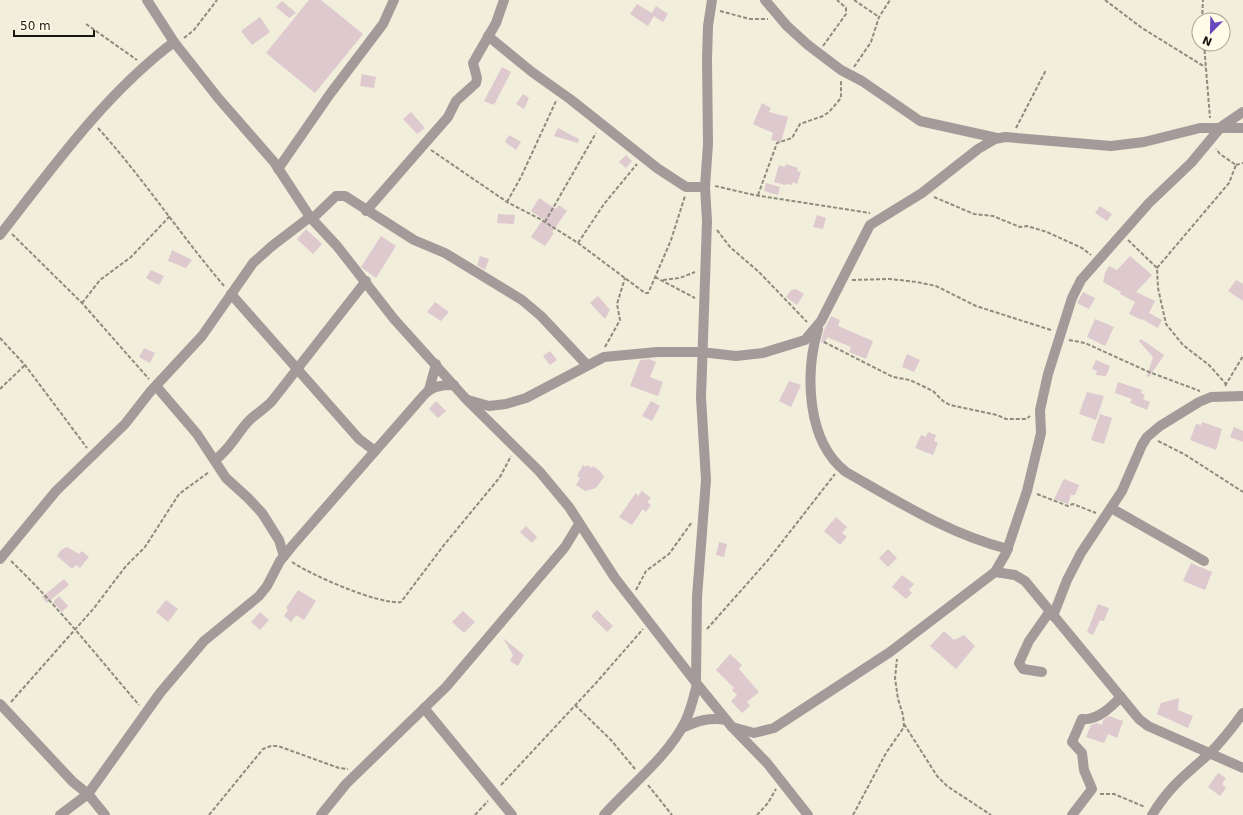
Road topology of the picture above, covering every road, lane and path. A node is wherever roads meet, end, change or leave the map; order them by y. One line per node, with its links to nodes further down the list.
1 (147, 0): 17 (street)
2 (218, 0): 17 (path)
3 (394, 0): 38 (street)
4 (504, 0): 16 (street)
5 (765, 0): 14 (street)
6 (838, 0): 19 (path)
7 (854, 0): 13 (path)
8 (890, 0): 13 (path)
9 (1105, 0): 21 (path)
10 (1203, 0): 12 (path)
11 (711, 4): 14 (path); 39 (street)
12 (1202, 12)
13 (879, 17): 24 (path)
14 (782, 19): 19 (street)
15 (86, 24): 20 (path)
16 (488, 36): 25 (street); 34 (street)
17 (175, 43): 20 (street); 38 (street)
18 (1204, 52): 21 (path)
19 (818, 53): 22 (street)
20 (145, 65): 27 (street)
21 (1205, 67): 29 (path)
22 (841, 70): 24 (street); 42 (path)
23 (1046, 70): 32 (path)
24 (850, 75): 31 (street)
25 (559, 91): 28 (street); 43 (path)
26 (1243, 112): 29 (street)
27 (92, 122): 46 (path); 50 (street)
28 (604, 126): 35 (street); 49 (path)
29 (1216, 127): 30 (street); 32 (street); 33 (street)
30 (1243, 128)
31 (997, 138): 32 (street); 41 (street)
32 (1011, 138)
33 (1210, 141): 37 (path); 51 (street)
34 (423, 145): 43 (path); 44 (street)
35 (643, 156): 40 (street); 52 (path)
36 (1243, 163): 37 (path)
37 (1236, 165): 55 (path)
38 (278, 169): 47 (street)
39 (705, 186): 40 (street); 42 (path); 48 (street)
40 (686, 187): 57 (path)
41 (922, 192): 45 (street); 53 (path)
42 (758, 195): 45 (path)
43 (507, 202): 49 (path)
44 (366, 211): 47 (street); 69 (street)
45 (883, 215): 59 (street)
46 (170, 216): 61 (path); 63 (path)
47 (311, 218): 60 (street); 61 (street)
48 (707, 221): 54 (street); 64 (path)
49 (544, 222): 52 (path)
50 (3, 232): 63 (path)
51 (1122, 234): 53 (street); 55 (path)
52 (578, 243): 56 (path)
53 (1099, 260): 65 (street)
54 (705, 267): 58 (path); 62 (street)
55 (1157, 268): 73 (path)
56 (625, 277): 57 (path); 69 (path)
57 (655, 277): 58 (path)
58 (662, 280): 62 (path)
59 (842, 280): 64 (street); 65 (path)
60 (366, 281): 70 (street); 72 (street)
61 (231, 294): 72 (street); 75 (street)
62 (704, 302): 67 (street)
63 (82, 303): 75 (path)
64 (816, 331): 67 (street); 81 (path); 87 (street)
65 (1061, 336): 79 (path); 81 (street)
66 (0, 338): 71 (path)
67 (701, 352): 69 (street); 103 (street)
68 (1243, 356): 73 (path)
69 (590, 363): 80 (street)
70 (436, 364): 74 (street); 77 (street)
71 (25, 365): 76 (path); 85 (path)
72 (297, 369): 84 (street); 86 (street)
73 (1226, 384): 79 (path)
74 (454, 385): 77 (street); 80 (street)
75 (156, 386): 85 (street); 86 (street)
76 (0, 389)
77 (428, 390): 84 (street)
78 (1243, 396): 79 (street)
79 (1211, 397): 82 (street)
80 (466, 399): 83 (street)
81 (1040, 410): 88 (street)
82 (1148, 437): 89 (path); 90 (street)
83 (515, 448): 93 (street); 96 (path)
84 (375, 451): 96 (street)
85 (93, 455): 95 (street)
86 (215, 460): 96 (street); 102 (path)
87 (840, 468): 94 (street); 103 (path)
88 (1027, 490): 91 (path); 94 (street)
89 (1243, 492)
90 (1111, 508): 91 (street); 97 (street)
91 (1105, 517): 100 (street)
92 (694, 519): 99 (path)
93 (580, 524): 99 (street); 110 (street)
94 (1008, 549): 98 (street)
95 (2, 556): 102 (path)
96 (284, 556): 111 (street)
97 (1204, 561)
98 (995, 572): 100 (street); 104 (street)
99 (630, 597): 101 (street)
100 (1052, 614): 105 (street); 107 (street)
101 (649, 622): 106 (street); 108 (path)
102 (74, 630): 109 (path); 111 (path)
103 (696, 641): 106 (street)
104 (898, 646): 113 (street); 114 (path)
105 (1042, 672)
106 (697, 683): 113 (street); 115 (street)
107 (1120, 697): 116 (street); 123 (street)
108 (575, 705): 119 (path); 121 (path)
109 (2, 706): 122 (street)
110 (424, 708): 118 (street); 121 (street)
111 (146, 714): 122 (street)
112 (1243, 714): 116 (street)
113 (729, 724): 115 (street); 120 (street)
114 (904, 724): 135 (path); 136 (path)
115 (682, 728): 119 (street)
116 (1210, 753): 117 (street); 124 (street)
117 (1243, 768)
118 (361, 769): 127 (path); 128 (street)
119 (641, 776): 131 (street); 132 (path)
120 (781, 781): 133 (path); 134 (street)
121 (494, 792): 129 (path); 130 (street)
122 (88, 794): 125 (street); 126 (street)
123 (1087, 796): 124 (path); 137 (street)
124 (1158, 806): 138 (street)
125 (60, 815)
126 (105, 815)
127 (209, 815)
128 (321, 815)
129 (475, 815)
130 (512, 815)
131 (604, 815)
132 (672, 815)
133 (757, 815)
134 (808, 815)
135 (853, 815)
136 (991, 815)
137 (1072, 815)
138 (1152, 815)

